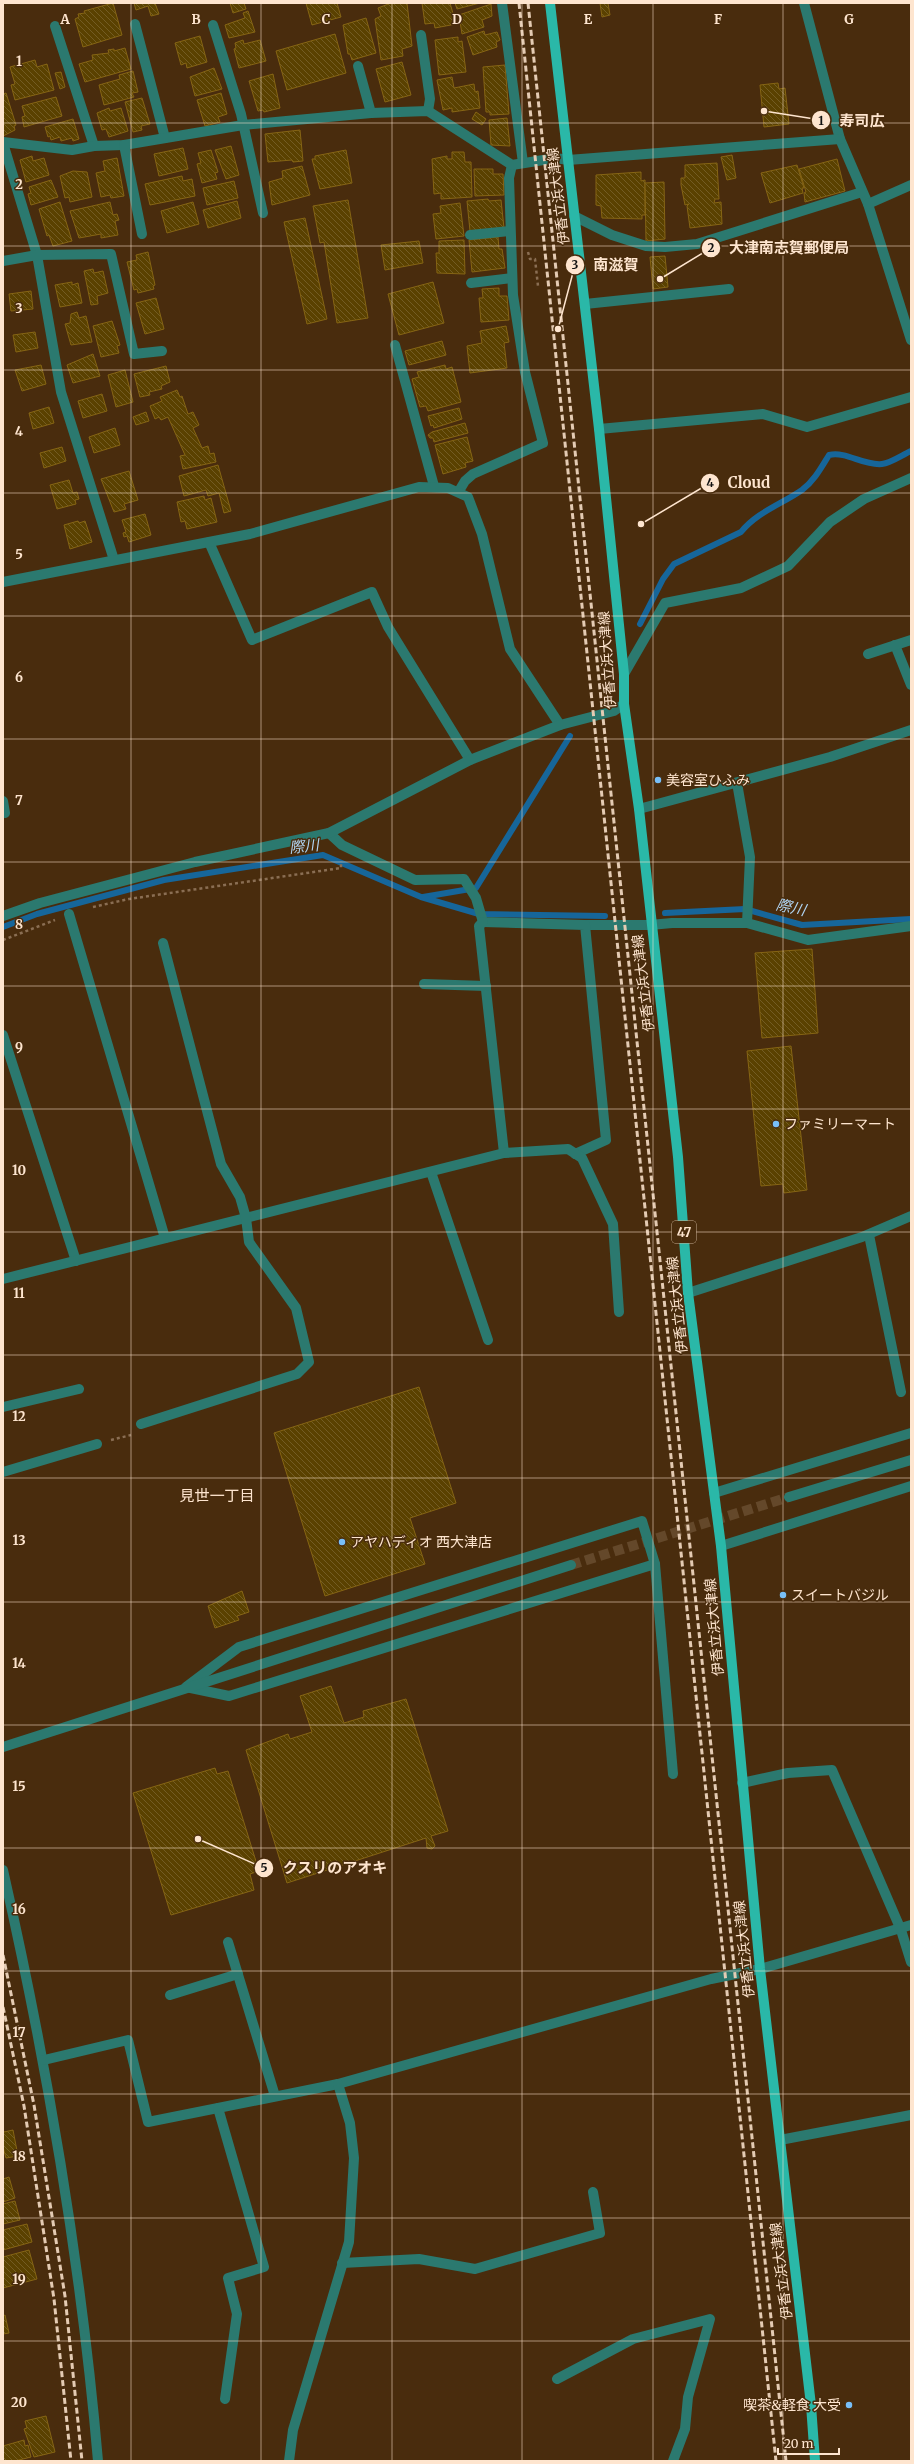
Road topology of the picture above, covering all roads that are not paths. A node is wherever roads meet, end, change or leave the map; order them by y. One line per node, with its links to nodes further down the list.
1 (502, 3): 18 (street)
2 (550, 3): 17 (main road, 伊香立浜大津線 / 47)
3 (804, 3): 13 (street)
4 (135, 24): 12 (street)
5 (213, 25): 11 (street)
6 (55, 26): 16 (street)
7 (422, 35): 9 (street)
8 (358, 66): 10 (street)
9 (428, 111): 10 (street); 19 (street)
10 (371, 113): 11 (street)
11 (243, 125): 12 (street); 23 (street)
12 (165, 138): 15 (street)
13 (840, 139): 17 (street); 21 (street)
14 (3, 143): 16 (street); 28 (street)
15 (124, 145): 16 (street); 26 (street)
16 (94, 146)
17 (568, 160): 18 (street); 24 (main road, 伊香立浜大津線 / 47)
18 (522, 163): 19 (street)
19 (512, 165): 25 (street)
20 (911, 185): 22 (street)
21 (862, 192): 22 (street); 24 (street)
22 (868, 204): 34 (street)
23 (263, 213)
24 (574, 216): 33 (main road, 伊香立浜大津線 / 47)
25 (510, 231): 27 (street); 30 (street)
26 (142, 234)
27 (470, 235)
28 (37, 255): 29 (street); 36 (street); 43 (street)
29 (3, 261)
30 (512, 278): 31 (street); 41 (street)
31 (471, 283)
32 (729, 289): 33 (street)
33 (585, 304): 38 (main road, 伊香立浜大津線 / 47)
34 (911, 340)
35 (395, 345): 40 (street)
36 (162, 351)
37 (911, 397): 38 (street)
38 (599, 429): 48 (main road, 伊香立浜大津線 / 47)
39 (911, 478): 48 (street)
40 (434, 486): 41 (street); 42 (street)
41 (459, 491): 51 (street)
42 (209, 542): 43 (street); 53 (street)
43 (114, 560): 44 (street)
44 (3, 582)
45 (911, 640): 46 (street)
46 (895, 645): 47 (street); 49 (street)
47 (868, 654)
48 (624, 674): 50 (main road, 伊香立浜大津線 / 47)
49 (911, 685)
50 (624, 704): 51 (street); 56 (main road, 伊香立浜大津線 / 47)
51 (560, 725): 53 (street)
52 (911, 730): 54 (street)
53 (470, 760): 58 (street)
54 (737, 782): 56 (street); 62 (street)
55 (3, 800): 57 (street)
56 (639, 809): 64 (main road, 伊香立浜大津線 / 47)
57 (5, 813)
58 (329, 833): 60 (street); 61 (street)
59 (69, 914): 76 (street)
60 (3, 916)
61 (483, 922): 63 (street); 68 (street)
62 (747, 922): 64 (street); 65 (street)
63 (585, 925): 64 (street); 71 (street)
64 (650, 925): 79 (main road, 伊香立浜大津線 / 47)
65 (911, 926)
66 (163, 943): 74 (street)
67 (424, 984): 68 (street)
68 (486, 986): 70 (street)
69 (3, 1035): 77 (street)
70 (504, 1153): 71 (street); 72 (street)
71 (575, 1154): 80 (street)
72 (432, 1172): 74 (street); 81 (street)
73 (911, 1216): 75 (street)
74 (246, 1218): 76 (street); 85 (street)
75 (868, 1235): 79 (street); 83 (street)
76 (165, 1238): 77 (street)
77 (76, 1261): 78 (street)
78 (3, 1279)
79 (688, 1293): 91 (main road, 伊香立浜大津線 / 47)
80 (619, 1312)
81 (488, 1340)
82 (79, 1389): 84 (street)
83 (901, 1392)
84 (3, 1407)
85 (141, 1424)
86 (911, 1433): 91 (street)
87 (97, 1444): 89 (street)
88 (911, 1460): 92 (street)
89 (3, 1472)
90 (911, 1486): 93 (street)
91 (714, 1493): 93 (main road, 伊香立浜大津線 / 47)
92 (789, 1497)
93 (721, 1546): 99 (main road, 伊香立浜大津線 / 47)
94 (655, 1564): 96 (street); 96 (street); 98 (street)
95 (571, 1565): 96 (street)
96 (186, 1687): 97 (street)
97 (3, 1747)
98 (673, 1774)
99 (742, 1783): 102 (street); 105 (main road, 伊香立浜大津線 / 47)
100 (3, 1870): 108 (street)
101 (911, 1925): 102 (street)
102 (901, 1930): 104 (street); 105 (street)
103 (228, 1942): 106 (street)
104 (911, 1962)
105 (760, 1969): 109 (street); 113 (main road, 伊香立浜大津線 / 47)
106 (238, 1974): 107 (street); 110 (street)
107 (170, 1995)
108 (44, 2060): 111 (street); 118 (street)
109 (338, 2084): 110 (street); 115 (street)
110 (275, 2096): 111 (street)
111 (218, 2108): 117 (street)
112 (911, 2115): 113 (street)
113 (780, 2140): 121 (main road, 伊香立浜大津線 / 47)
114 (593, 2192): 115 (street)
115 (342, 2263): 119 (street)
116 (557, 2379): 120 (street)
117 (225, 2399)
118 (98, 2461)
119 (289, 2461)
120 (673, 2461)
121 (815, 2461)

